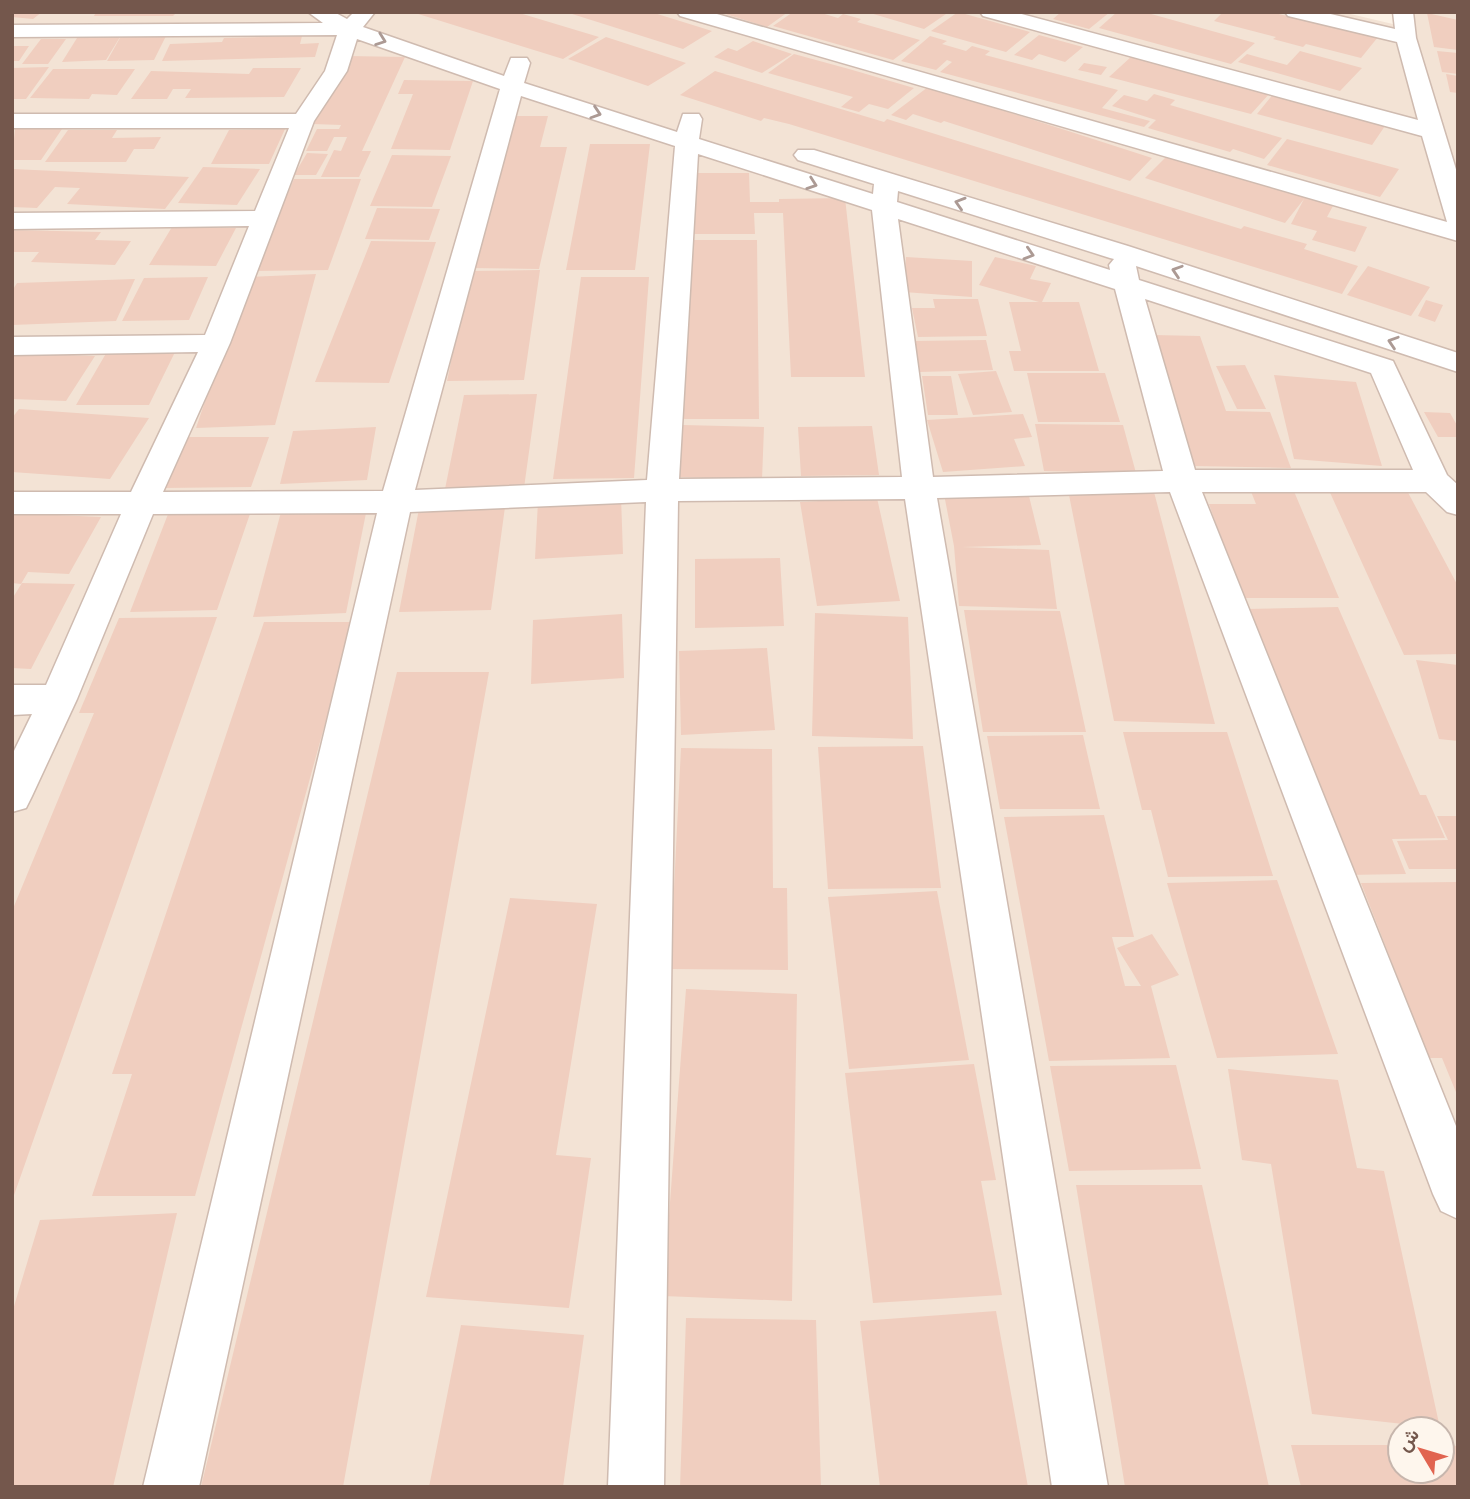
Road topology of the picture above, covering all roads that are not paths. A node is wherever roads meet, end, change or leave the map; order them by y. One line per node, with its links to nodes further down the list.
1 (318, 12): 6 (street)
2 (687, 12): 21 (street)
3 (990, 12): 14 (street)
4 (1295, 12): 8 (street)
5 (1403, 12): 8 (street)
6 (359, 17): 7 (street); 9 (street); 12 (street)
7 (12, 31)
8 (1406, 38): 14 (street)
9 (526, 74): 13 (street, one-way to 13); 31 (street)
10 (585, 85): 13 (street)
11 (12, 121): 12 (street)
12 (303, 121): 18 (street)
13 (689, 131): 15 (street); 17 (street, one-way to 17); 29 (street)
14 (1431, 131): 19 (street)
15 (730, 132)
16 (783, 148): 17 (street)
17 (886, 194): 22 (street); 28 (street)
18 (267, 218): 20 (street); 23 (street)
19 (1458, 219)
20 (12, 221)
21 (1458, 233)
22 (1122, 268): 25 (street, one-way to 22); 26 (street); 27 (street)
23 (216, 343): 24 (street); 30 (street)
24 (12, 346)
25 (1458, 363)
26 (1182, 481): 27 (street); 28 (street); 37 (street)
27 (1434, 481): 33 (street)
28 (919, 488): 29 (street); 40 (street)
29 (662, 490): 31 (street); 39 (street)
30 (142, 502): 31 (street); 32 (street); 34 (street)
31 (396, 502): 38 (street)
32 (12, 503)
33 (1458, 504)
34 (58, 699): 35 (street); 36 (street)
35 (12, 700)
36 (12, 796)
37 (1458, 1194)
38 (171, 1487)
39 (636, 1487)
40 (1080, 1487)

